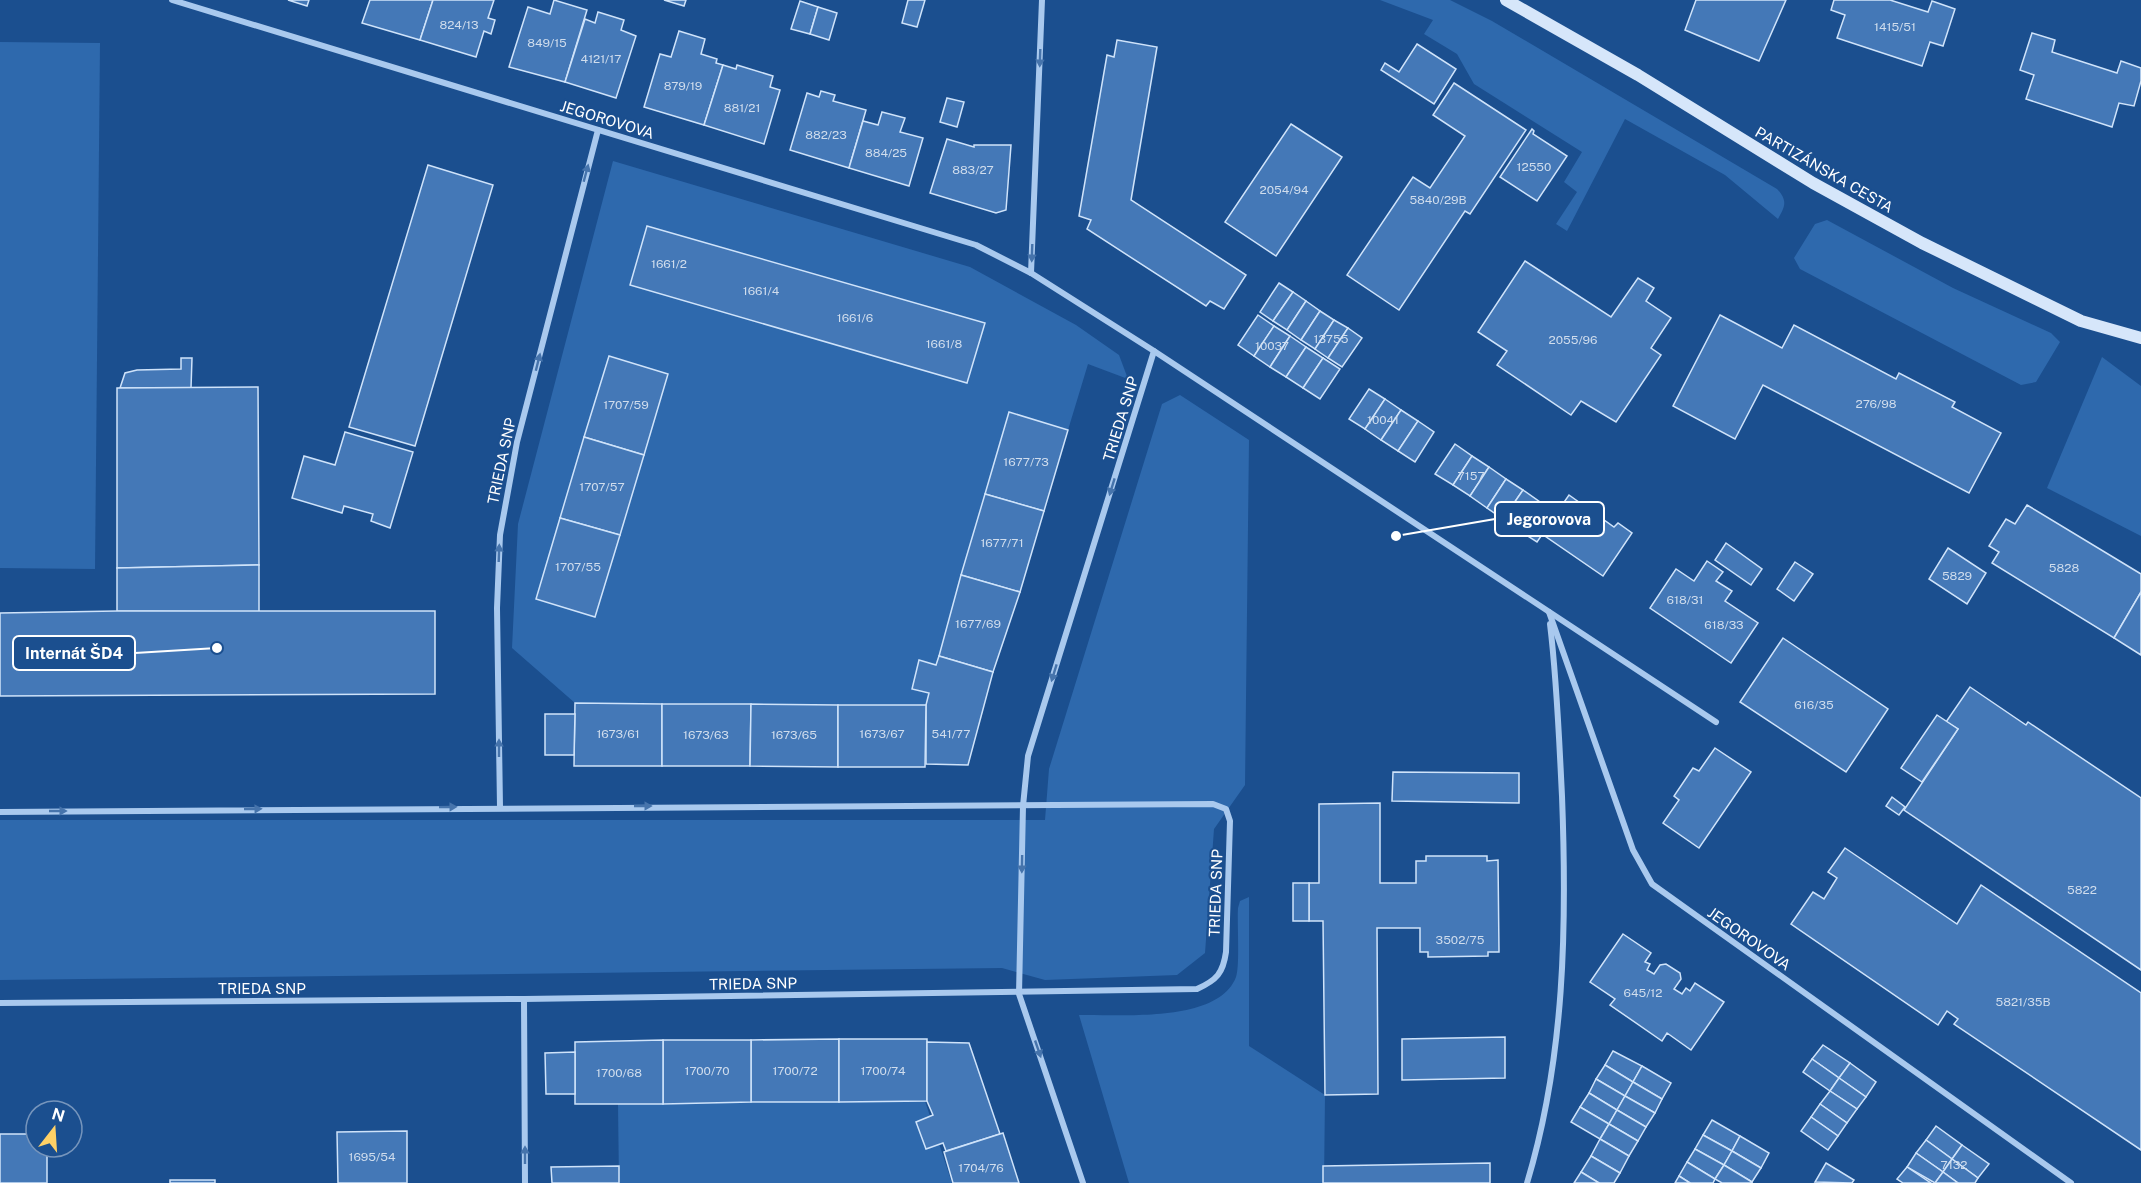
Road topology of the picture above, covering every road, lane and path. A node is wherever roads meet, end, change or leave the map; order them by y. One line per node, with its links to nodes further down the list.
1 (172, 0): 4 (street, JEGOROVOVA)
2 (1042, 0): 5 (street, one-way to 5)
3 (1506, 0): 6 (street, PARTIZÁNSKA CESTA)
4 (598, 130): 5 (street, JEGOROVOVA); 11 (street, TRIEDA SNP, one-way to 4)
5 (1031, 273): 7 (street, JEGOROVOVA)
6 (2141, 338)
7 (1154, 351): 8 (street, JEGOROVOVA); 10 (street, TRIEDA SNP, one-way to 10)
8 (1549, 611): 9 (street, JEGOROVOVA); 18 (street); 19 (street, JEGOROVOVA)
9 (1716, 722)
10 (1023, 806): 11 (street, TRIEDA SNP, one-way to 10); 13 (street, TRIEDA SNP, one-way to 13); 13 (street, TRIEDA SNP)
11 (500, 807): 12 (street, TRIEDA SNP, one-way to 11)
12 (0, 812)
13 (1019, 993): 14 (street, TRIEDA SNP); 17 (street, TRIEDA SNP, one-way to 17)
14 (524, 999): 15 (street, TRIEDA SNP); 16 (street, one-way to 14)
15 (0, 1003)
16 (525, 1183)
17 (1083, 1183)
18 (1527, 1183)
19 (2071, 1183)

